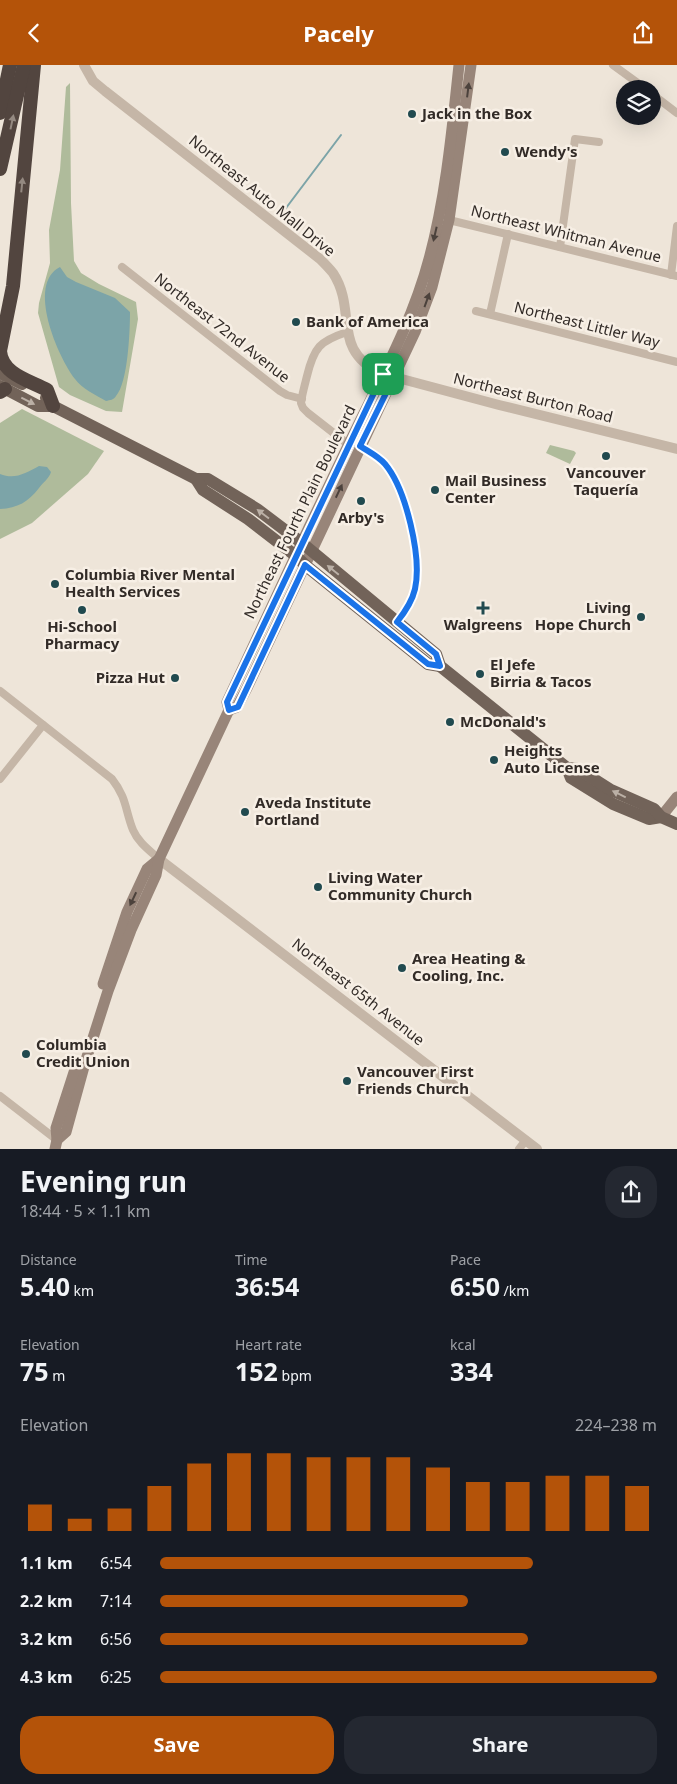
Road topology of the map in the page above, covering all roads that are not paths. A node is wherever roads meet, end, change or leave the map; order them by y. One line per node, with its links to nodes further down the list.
1 (10, 65): 10 (highway)
2 (24, 65): 14 (highway, one-way to 2)
3 (34, 65): 19 (highway, one-way to 3)
4 (84, 65): 25 (street, Northeast Auto Mall Drive)
5 (459, 65): 13 (main road, Northeast Fourth Plain Boulevard)
6 (471, 65): 15 (main road, Northeast Fourth Plain Boulevard, one-way to 6)
7 (613, 65): 8 (street)
8 (634, 80)
9 (661, 100): 11 (street)
10 (0, 113)
11 (677, 113)
12 (599, 142): 18 (street)
13 (449, 149): 15 (main road); 28 (main road, Northeast Fourth Plain Boulevard, one-way to 28)
14 (0, 169)
15 (449, 220): 17 (street, Northeast Whitman Avenue); 28 (main road, Northeast Fourth Plain Boulevard, one-way to 15)
16 (677, 226): 21 (street)
17 (508, 234): 18 (street, Northeast Whitman Avenue); 24 (street, Northeast Littler Way)
18 (560, 247): 21 (street, Northeast Whitman Avenue)
19 (14, 259): 22 (highway); 31 (highway)
20 (122, 267): 30 (street, Northeast 72nd Avenue)
21 (674, 275)
22 (0, 302)
23 (476, 311): 24 (street, Northeast Littler Way)
24 (490, 315): 26 (street, Northeast Littler Way)
25 (348, 332): 28 (street, Northeast Auto Mall Drive); 30 (street)
26 (677, 362)
27 (0, 373): 31 (main road)
28 (388, 376): 32 (main road, Northeast Fourth Plain Boulevard); 33 (main road, Northeast Fourth Plain Boulevard); 34 (street, Northeast Burton Road)
29 (2, 389): 31 (main road, one-way to 31)
30 (302, 399): 32 (street)
31 (53, 406): 35 (main road)
32 (348, 445): 36 (main road, Northeast Fourth Plain Boulevard)
33 (360, 446): 36 (main road, Northeast Fourth Plain Boulevard, one-way to 33); 39 (street)
34 (677, 449)
35 (196, 479): 36 (main road, one-way to 35); 37 (main road)
36 (306, 547): 37 (main road, Northeast Fourth Plain Boulevard); 39 (main road, one-way to 36)
37 (300, 560): 38 (main road); 47 (main road, Northeast Fourth Plain Boulevard)
38 (366, 614): 39 (main road); 40 (main road)
39 (397, 622): 40 (main road)
40 (438, 660): 45 (main road)
41 (0, 691): 42 (street)
42 (43, 725): 43 (street); 47 (street)
43 (0, 779)
44 (677, 797): 45 (main road)
45 (661, 817): 46 (main road)
46 (677, 824)
47 (159, 859): 49 (street, Northeast 65th Avenue); 50 (main road, Northeast Fourth Plain Boulevard)
48 (0, 1097): 50 (street)
49 (526, 1140): 51 (street); 52 (street, Northeast 65th Avenue)
50 (56, 1145)
51 (519, 1149)
52 (537, 1149)

